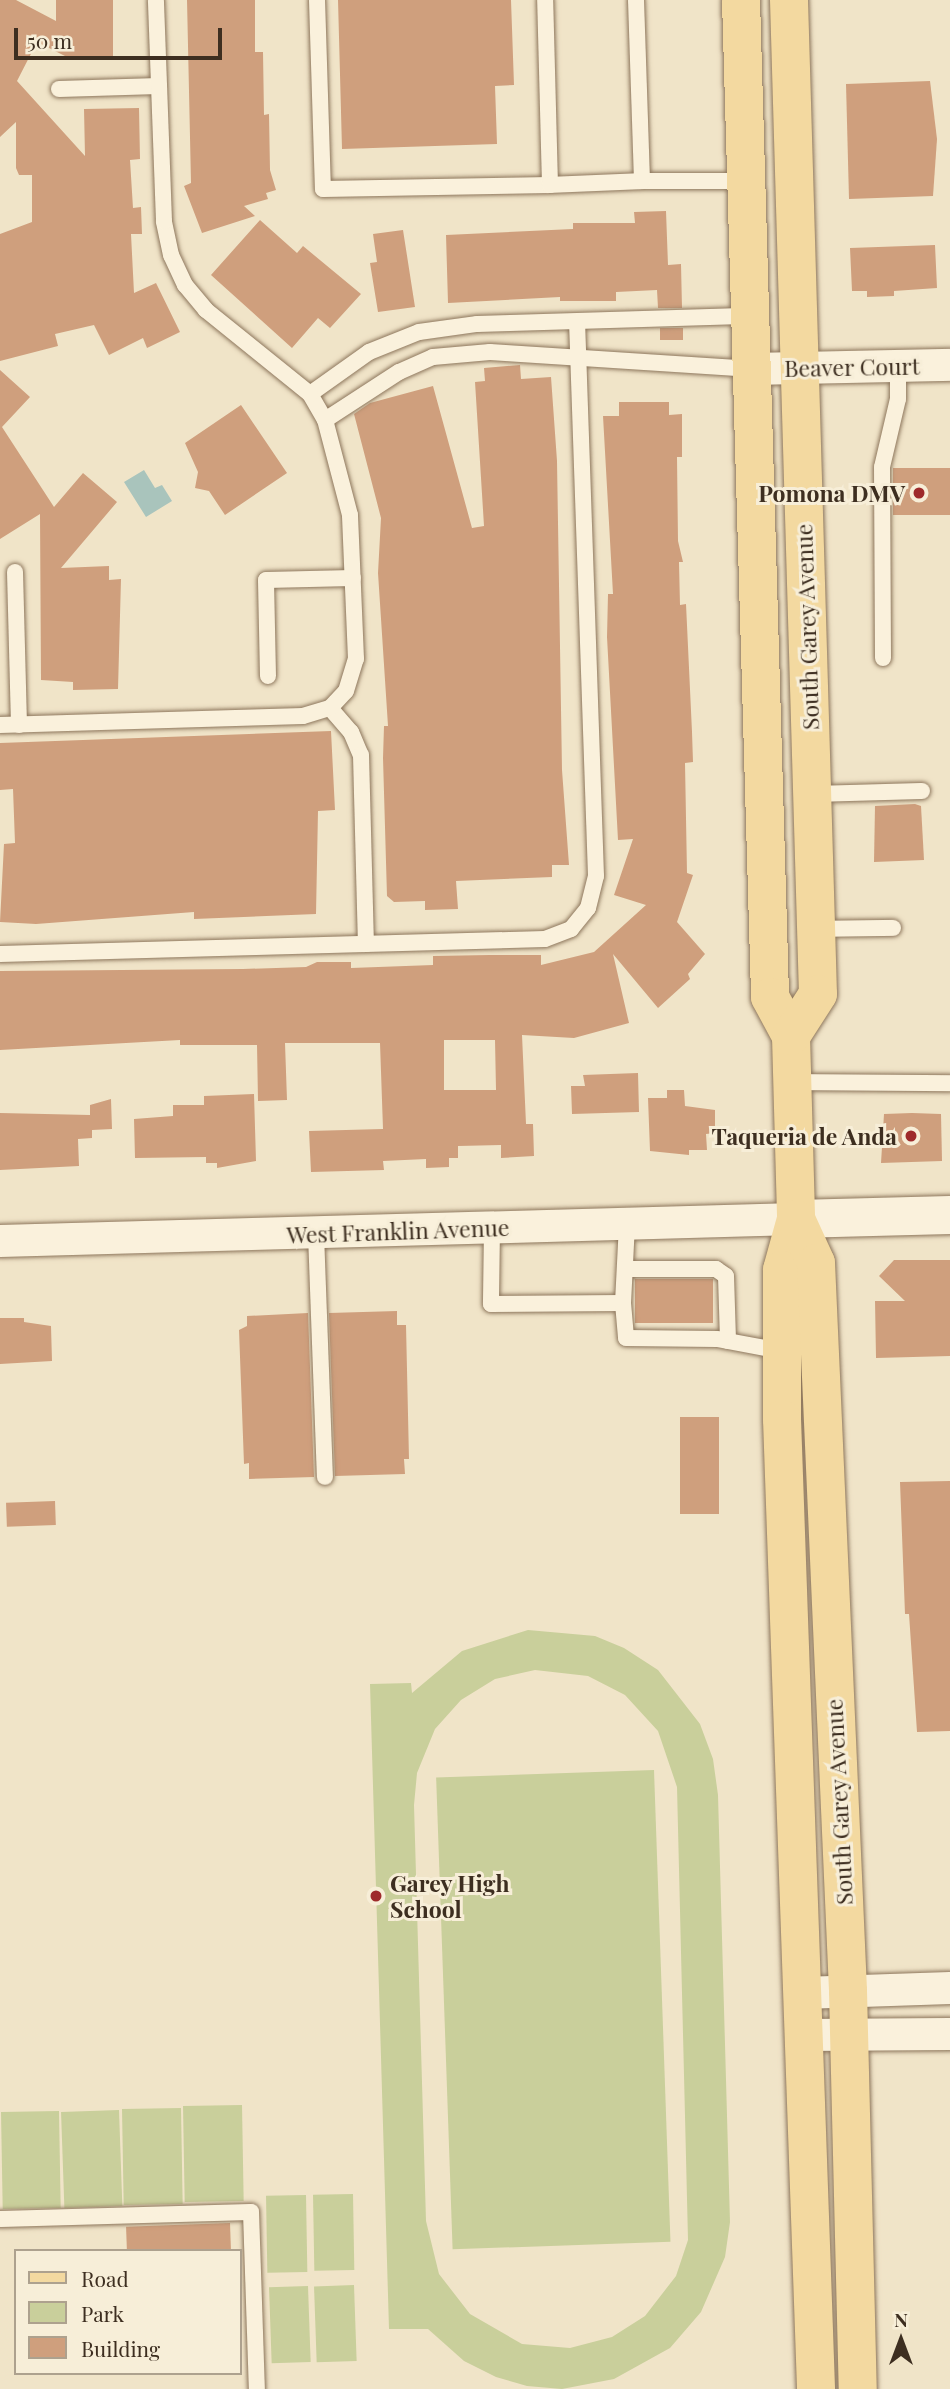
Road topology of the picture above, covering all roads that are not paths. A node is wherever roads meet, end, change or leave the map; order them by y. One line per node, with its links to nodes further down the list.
1 (156, 0): 7 (lane)
2 (317, 0): 11 (lane)
3 (545, 0): 11 (lane)
4 (636, 0): 9 (lane)
5 (741, 0): 10 (main road, South Garey Avenue)
6 (789, 0): 17 (main road, South Garey Avenue)
7 (159, 86): 8 (lane); 19 (lane)
8 (59, 89)
9 (642, 181): 10 (lane); 11 (lane)
10 (748, 181): 12 (main road, South Garey Avenue)
11 (550, 185)
12 (754, 316): 13 (lane); 18 (main road, South Garey Avenue)
13 (577, 321): 14 (lane); 19 (lane)
14 (579, 361): 18 (lane); 20 (lane); 32 (lane)
15 (950, 365): 16 (street, Beaver Court)
16 (898, 366): 17 (street, Beaver Court); 23 (lane)
17 (800, 368): 18 (street, Beaver Court); 29 (main road, South Garey Avenue)
18 (755, 369): 34 (main road, South Garey Avenue)
19 (310, 394): 20 (lane)
20 (325, 420): 22 (lane)
21 (15, 572): 26 (lane)
22 (353, 578): 24 (lane); 25 (lane)
23 (883, 658)
24 (268, 676)
25 (330, 708): 26 (lane); 32 (lane)
26 (19, 724): 27 (lane)
27 (0, 725)
28 (922, 791): 29 (lane)
29 (813, 794): 31 (main road, South Garey Avenue)
30 (893, 928): 31 (lane)
31 (817, 929): 34 (main road, South Garey Avenue)
32 (366, 944): 33 (lane)
33 (0, 954)
34 (791, 1035): 35 (main road, South Garey Avenue)
35 (792, 1082): 36 (lane); 38 (main road, South Garey Avenue)
36 (950, 1083)
37 (950, 1215): 38 (street)
38 (796, 1219): 39 (street, West Franklin Avenue); 46 (main road, South Garey Avenue); 49 (main road, South Garey Avenue)
39 (627, 1224): 40 (street, West Franklin Avenue); 43 (lane)
40 (492, 1228): 41 (street, West Franklin Avenue); 44 (lane)
41 (316, 1234): 42 (street, West Franklin Avenue); 47 (lane)
42 (0, 1241)
43 (625, 1269): 44 (lane); 45 (lane)
44 (623, 1303): 45 (lane)
45 (728, 1341): 46 (lane)
46 (782, 1351): 50 (main road, South Garey Avenue)
47 (325, 1477)
48 (950, 1989): 49 (street)
49 (848, 1991): 50 (street); 51 (main road, South Garey Avenue)
50 (802, 1993): 53 (main road, South Garey Avenue)
51 (848, 2034): 52 (street); 53 (street); 57 (main road, South Garey Avenue)
52 (950, 2034)
53 (804, 2035): 56 (main road, South Garey Avenue)
54 (0, 2219): 55 (lane)
55 (257, 2389)
56 (816, 2389)
57 (858, 2389)

